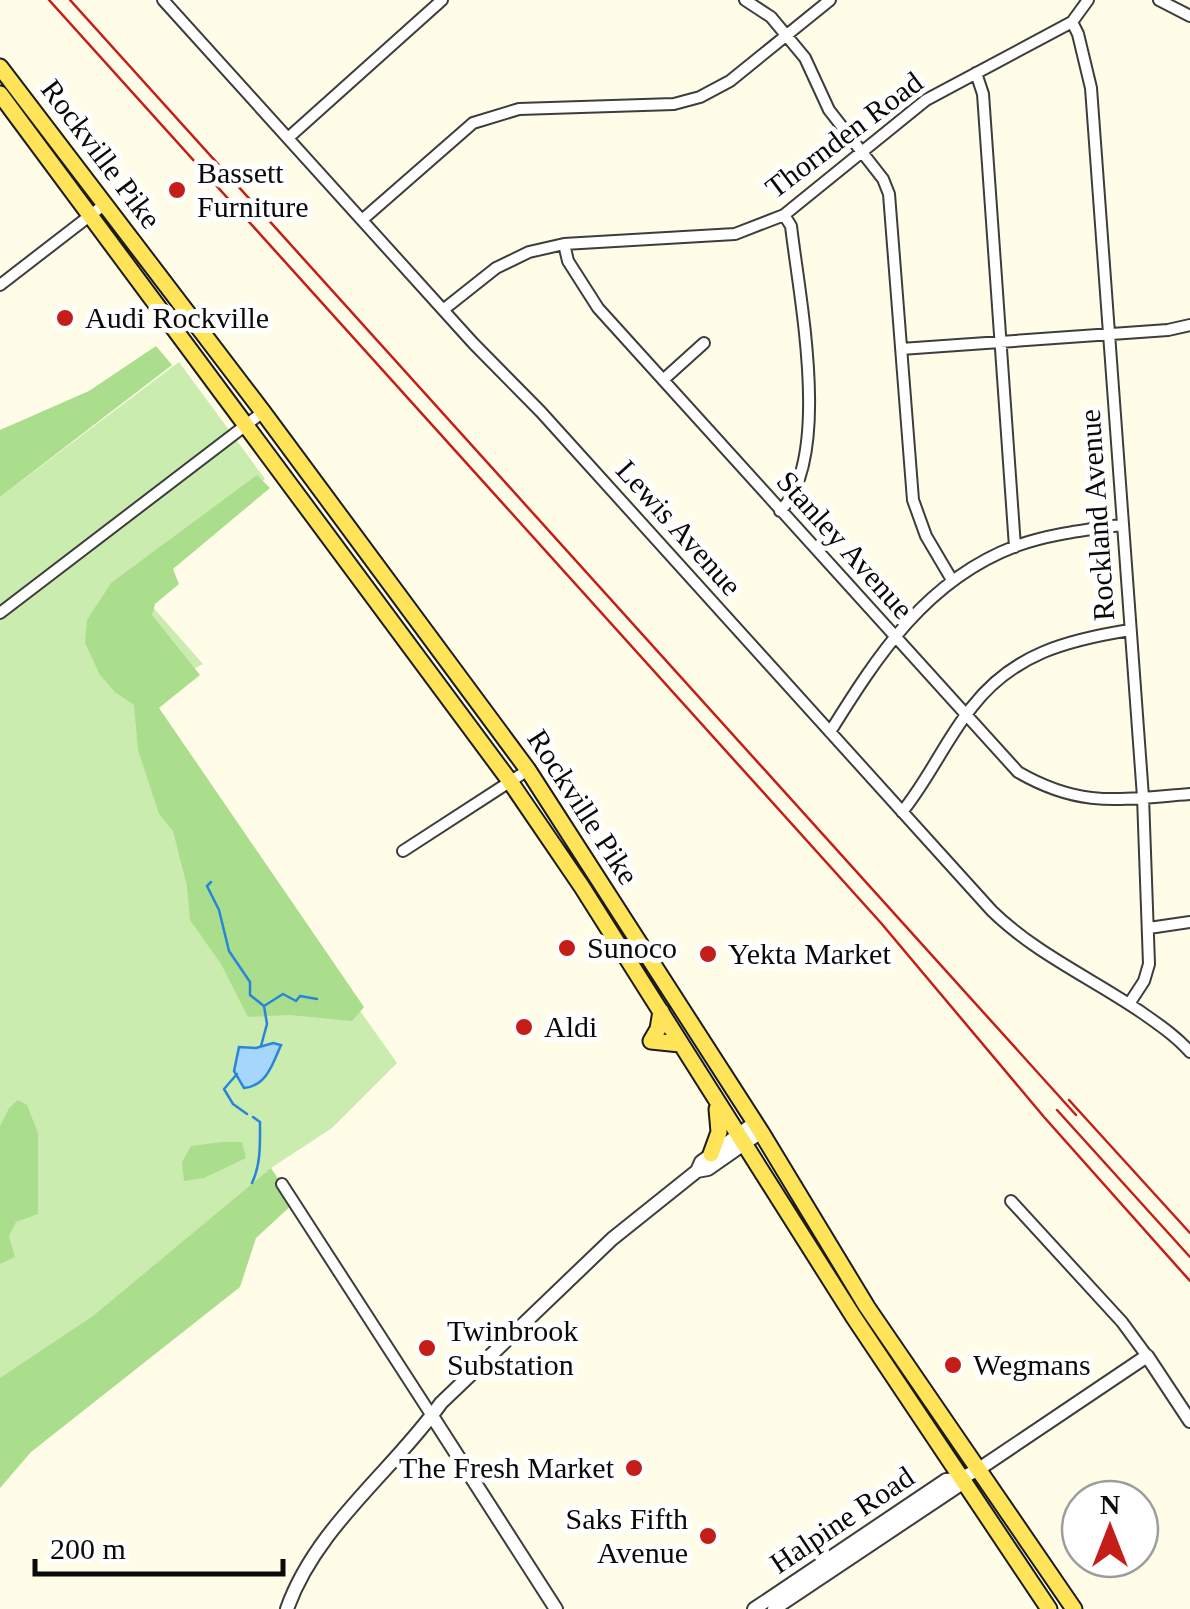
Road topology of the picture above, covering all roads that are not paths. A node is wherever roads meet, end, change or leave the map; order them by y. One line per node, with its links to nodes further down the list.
1 (163, 0): 13 (street, Lewis Avenue)
2 (442, 0): 13 (street)
3 (745, 0): 9 (street)
4 (830, 0): 9 (street)
5 (1088, 0): 8 (street, Thornden Road)
6 (1159, 0): 7 (street)
7 (1190, 16)
8 (1072, 22): 11 (street, Thornden Road); 25 (street, Rockland Avenue)
9 (787, 35): 14 (street); 18 (street)
10 (0, 67): 15 (main road, Rockville Pike)
11 (976, 72): 14 (street, Thornden Road); 26 (street)
12 (0, 94): 16 (main road, Rockville Pike)
13 (288, 138): 18 (street, Lewis Avenue)
14 (862, 151): 17 (street, Thornden Road); 28 (street)
15 (106, 204): 16 (street); 21 (main road, Rockville Pike)
16 (92, 215): 20 (street); 23 (main road, Rockville Pike)
17 (784, 215): 19 (street, Thornden Road); 32 (street)
18 (362, 220): 22 (street, Lewis Avenue)
19 (564, 244): 22 (street, Thornden Road); 29 (street, Stanley Avenue)
20 (0, 285)
21 (185, 310): 23 (main road); 30 (main road, Rockville Pike)
22 (443, 310): 40 (street, Lewis Avenue)
23 (171, 321): 31 (main road, Rockville Pike)
24 (1190, 325): 25 (street)
25 (1111, 334): 26 (street); 33 (street, Rockland Avenue)
26 (1000, 342): 28 (street); 34 (street)
27 (704, 343): 29 (street)
28 (902, 349): 35 (street)
29 (662, 380): 32 (street, Stanley Avenue)
30 (263, 412): 31 (street); 41 (main road, Rockville Pike)
31 (248, 425): 36 (street); 42 (main road, Rockville Pike)
32 (780, 511): 38 (street, Stanley Avenue)
33 (1121, 525): 34 (street); 37 (street, Rockland Avenue)
34 (1015, 546): 35 (street)
35 (952, 580): 38 (street)
36 (0, 613)
37 (1130, 630): 39 (street); 44 (street, Rockland Avenue)
38 (893, 636): 39 (street, Stanley Avenue); 40 (street)
39 (965, 716): 44 (street, Stanley Avenue); 45 (street)
40 (830, 732): 45 (street, Lewis Avenue)
41 (528, 770): 42 (street); 54 (main road, Rockville Pike)
42 (509, 780): 46 (street); 50 (main road, Rockville Pike)
43 (1190, 794): 44 (street, Stanley Avenue)
44 (1143, 797): 48 (street, Rockland Avenue)
45 (902, 812): 49 (street, Lewis Avenue)
46 (403, 851)
47 (1190, 922): 48 (street)
48 (1149, 928): 49 (street, Rockland Avenue)
49 (1129, 1004): 52 (street, Lewis Avenue)
50 (661, 1011): 51 (main road, Rockville Pike); 51 (main road)
51 (680, 1044): 53 (main road, Rockville Pike)
52 (1190, 1052)
53 (715, 1100): 55 (main road, Rockville Pike); 56 (main road)
54 (758, 1127): 55 (street); 63 (main road, Rockville Pike)
55 (740, 1140): 56 (street); 57 (street); 64 (main road, Rockville Pike)
56 (711, 1154): 57 (street)
57 (696, 1172): 61 (street)
58 (282, 1184): 61 (street)
59 (1012, 1201): 60 (street)
60 (1147, 1356): 62 (street); 63 (street, Halpine Road)
61 (432, 1416): 65 (street); 66 (street)
62 (1190, 1420)
63 (979, 1469): 64 (street, Halpine Road); 70 (main road, Rockville Pike)
64 (960, 1479): 67 (street, Halpine Road); 68 (street, Halpine Road); 69 (main road, Rockville Pike)
65 (287, 1609)
66 (556, 1609)
67 (754, 1609)
68 (774, 1609)
69 (1050, 1609)
70 (1074, 1609)

